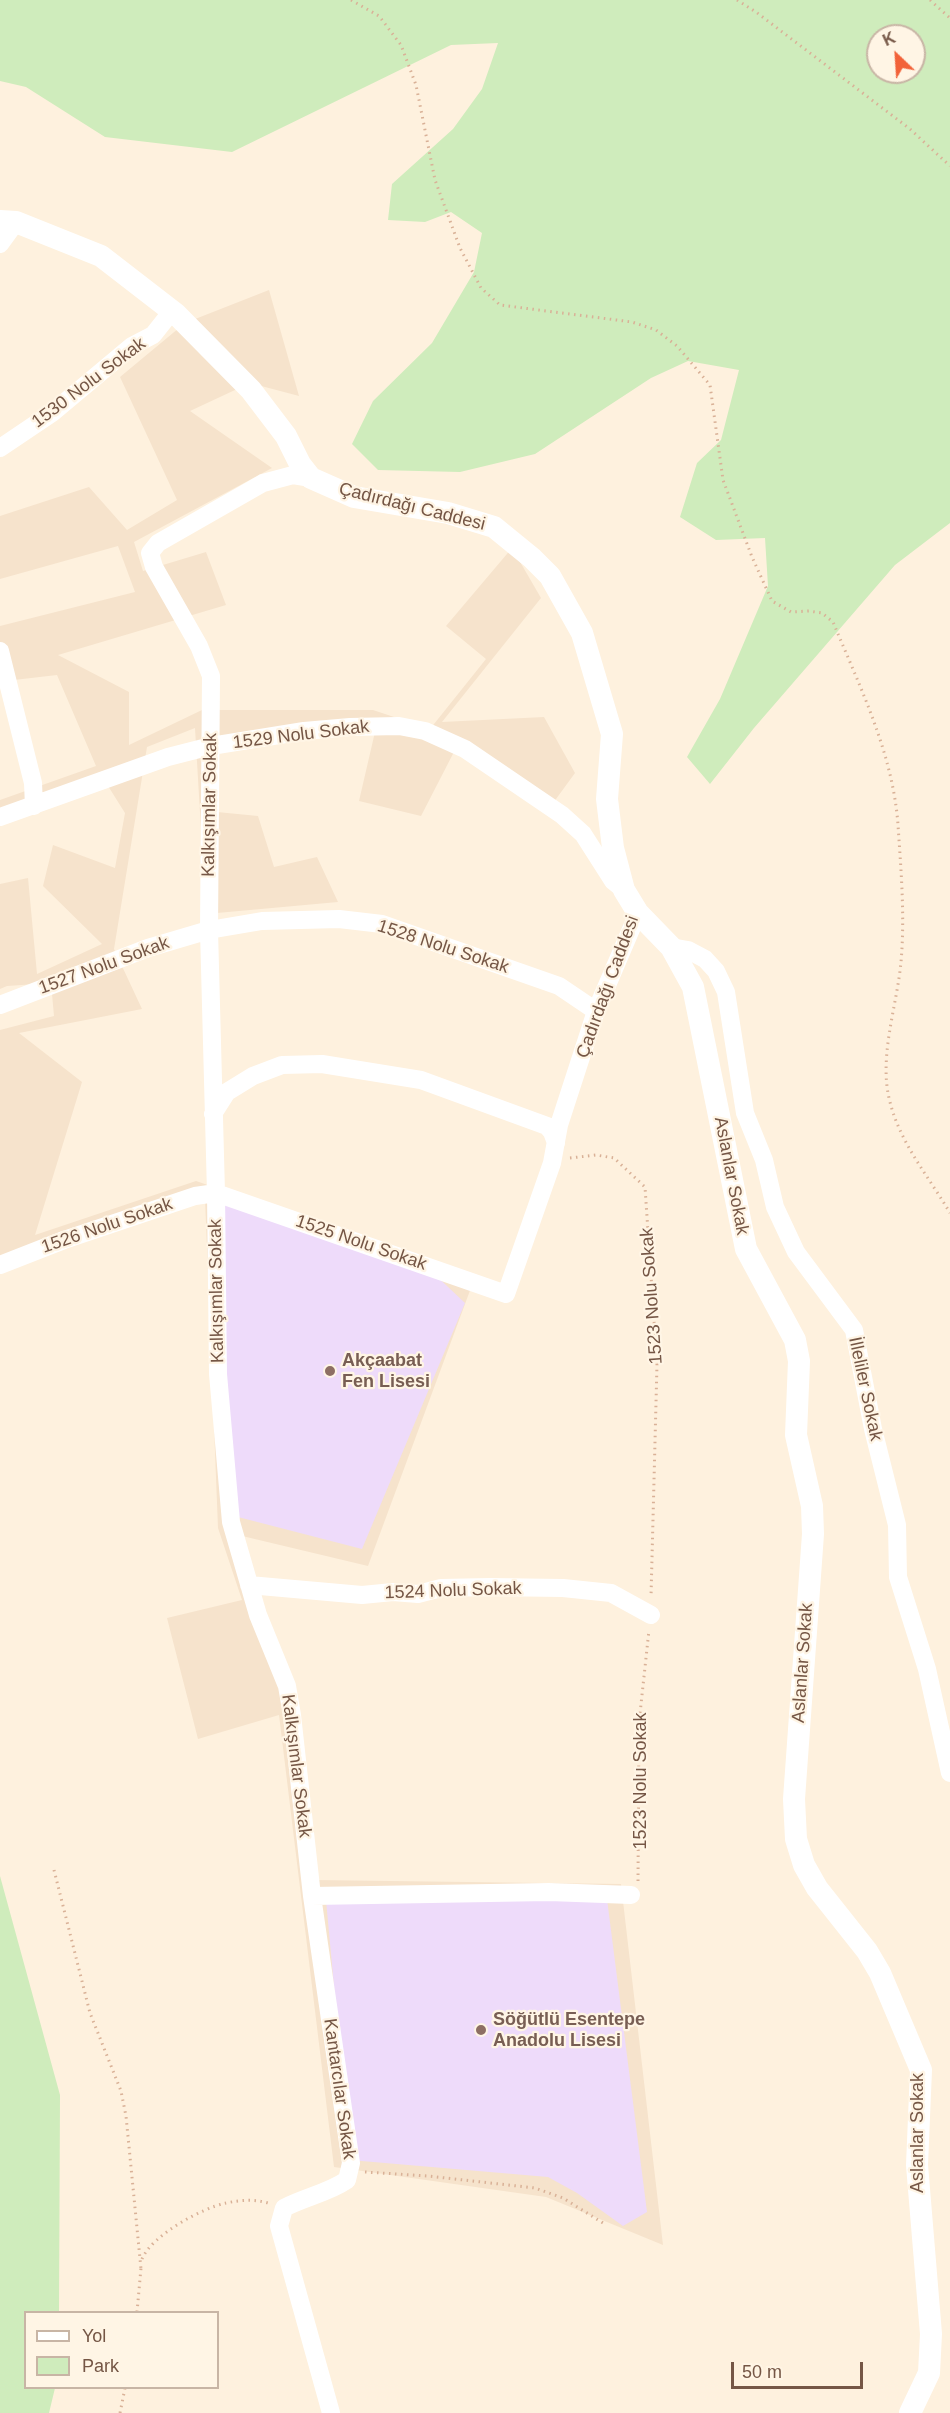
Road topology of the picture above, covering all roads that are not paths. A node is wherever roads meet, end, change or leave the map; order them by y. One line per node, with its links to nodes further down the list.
1 (8, 222): 2 (street); 3 (street)
2 (0, 243)
3 (172, 310): 4 (street, 1530 Nolu Sokak); 5 (street)
4 (0, 448)
5 (311, 478): 7 (street, Kalkışımlar Sokak); 10 (street, Çadırdağı Caddesi)
6 (0, 651): 8 (street)
7 (211, 746): 8 (street, 1529 Nolu Sokak); 10 (street, 1529 Nolu Sokak); 12 (street, Kalkışımlar Sokak)
8 (34, 806): 9 (street)
9 (0, 817)
10 (624, 890): 11 (street, Çadırdağı Caddesi)
11 (638, 913): 13 (street, Aslanlar Sokak); 15 (street, Çadırdağı Caddesi)
12 (208, 930): 14 (street, 1527 Nolu Sokak); 15 (street, 1528 Nolu Sokak); 16 (street, Kalkışımlar Sokak)
13 (671, 947): 23 (street, İlleliler Sokak); 27 (street, Aslanlar Sokak)
14 (0, 1005)
15 (596, 1011): 17 (street, Çadırdağı Caddesi)
16 (213, 1114): 17 (street); 18 (street, Kalkışımlar Sokak)
17 (556, 1143): 20 (street, Çadırdağı Caddesi)
18 (216, 1194): 19 (street, 1526 Nolu Sokak); 20 (street, 1525 Nolu Sokak); 21 (street, Kalkışımlar Sokak)
19 (0, 1265)
20 (506, 1293)
21 (249, 1585): 22 (street, 1524 Nolu Sokak); 25 (street, Kalkışımlar Sokak)
22 (651, 1615)
23 (950, 1773)
24 (631, 1895): 25 (street)
25 (312, 1896): 26 (street, Kantarcılar Sokak)
26 (331, 2413)
27 (910, 2413)

